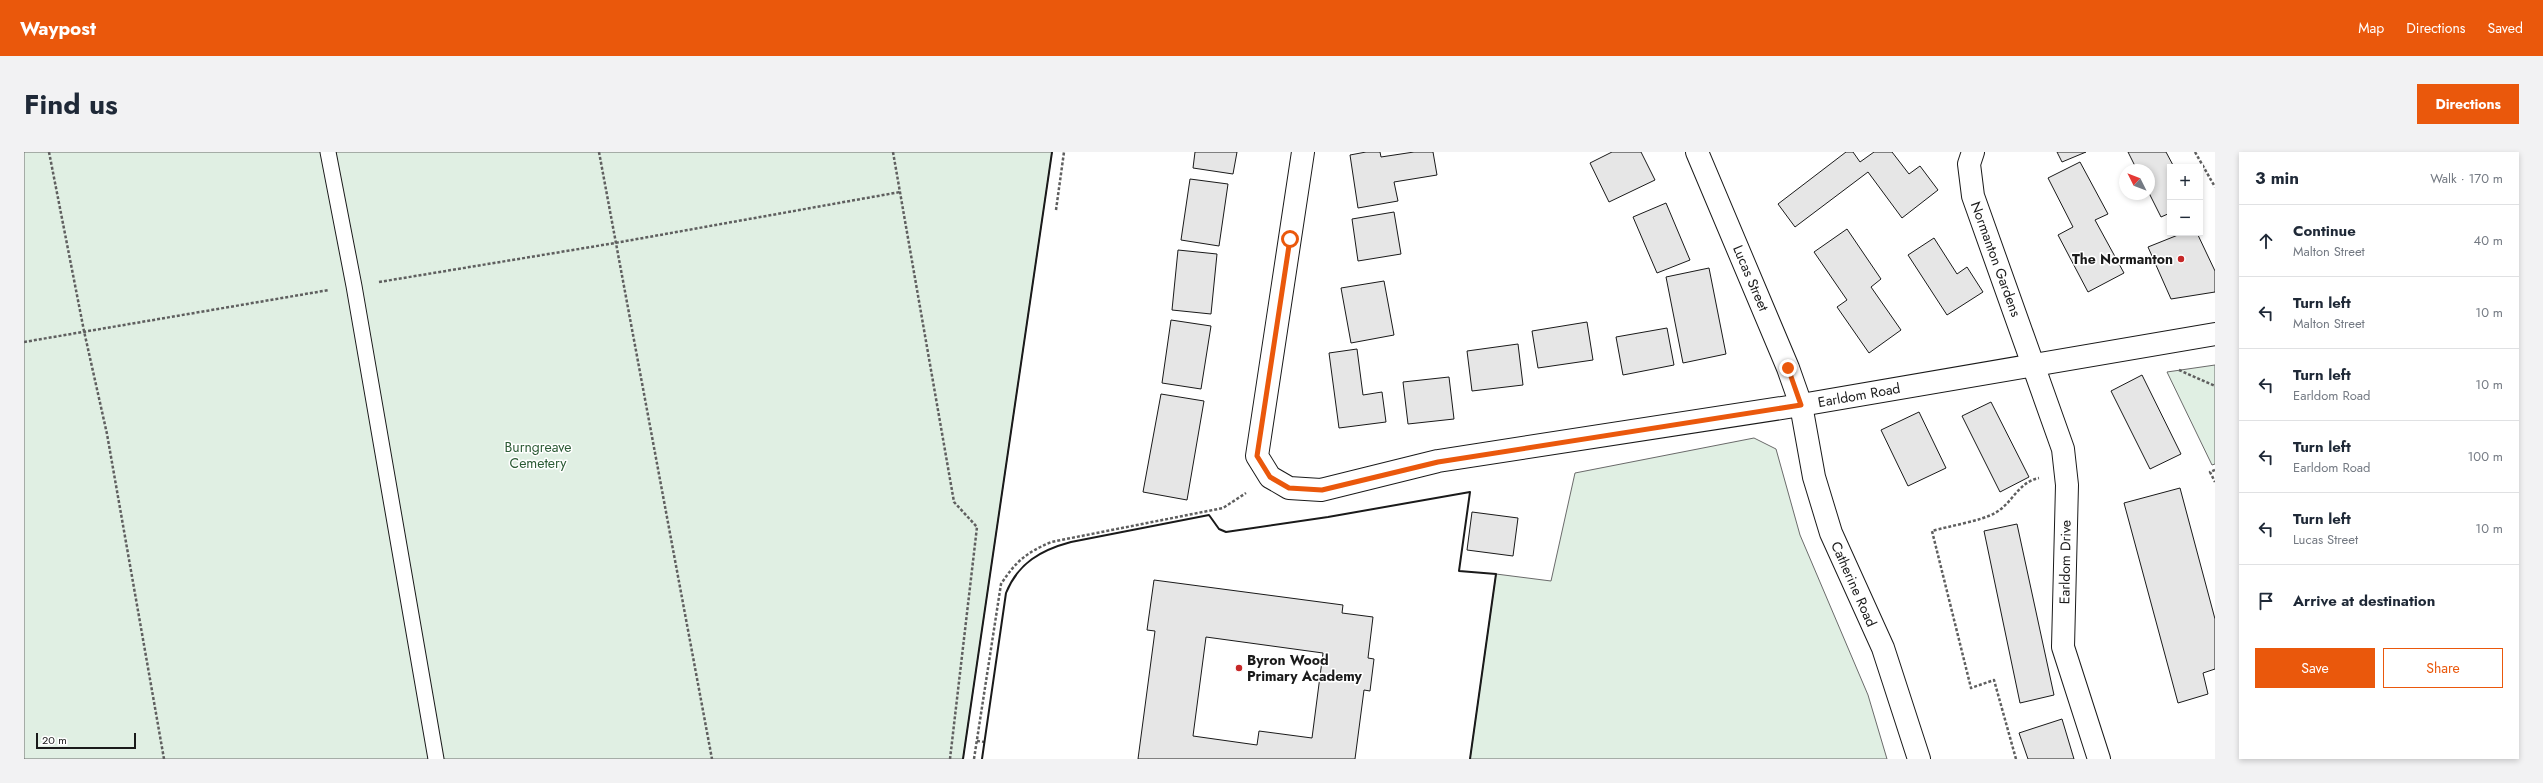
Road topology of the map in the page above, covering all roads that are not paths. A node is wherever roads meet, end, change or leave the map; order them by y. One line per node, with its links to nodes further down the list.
1 (328, 152): 8 (lane)
2 (1304, 152): 7 (street, Earldom Road)
3 (1697, 152): 7 (street, Lucas Street)
4 (1973, 152): 6 (street, Normanton Gardens)
5 (2215, 334): 6 (street, Earldom Road)
6 (2034, 364): 7 (street, Earldom Road); 10 (street, Earldom Drive)
7 (1801, 405): 9 (street, Catherine Road)
8 (436, 759)
9 (1919, 759)
10 (2099, 759)

